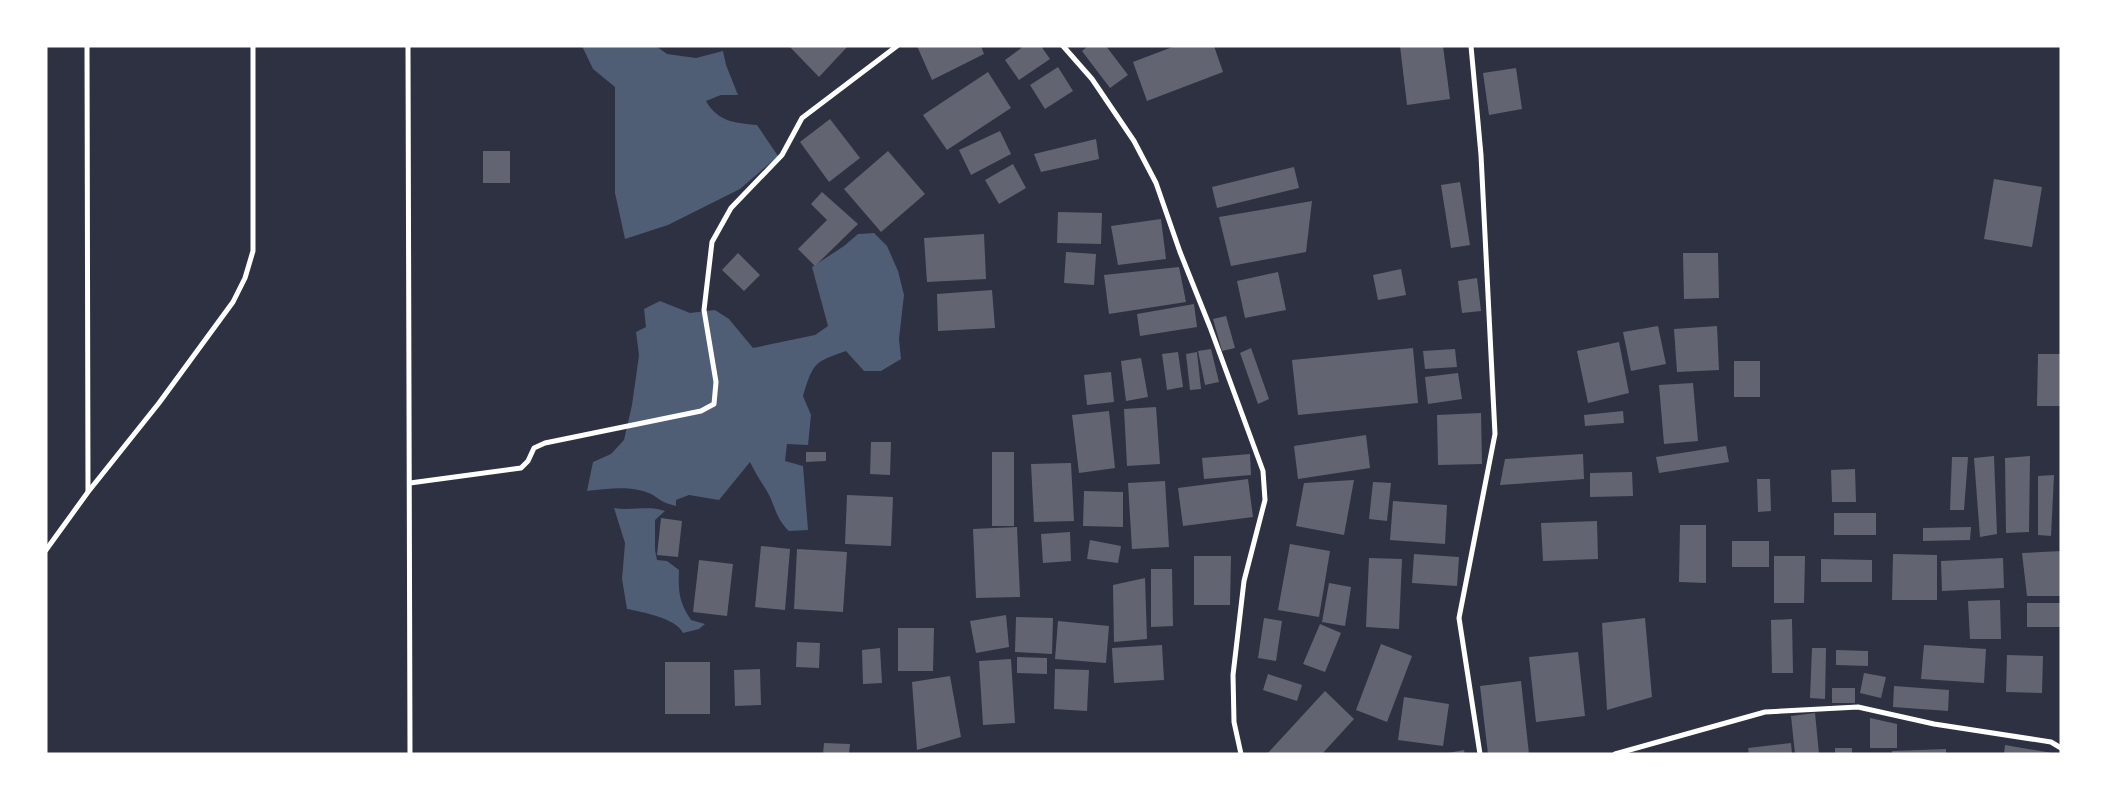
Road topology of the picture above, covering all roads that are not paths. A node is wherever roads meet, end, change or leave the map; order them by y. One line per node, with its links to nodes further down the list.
1 (87, 46): 8 (street)
2 (253, 46): 8 (street)
3 (408, 46): 7 (street)
4 (897, 46): 7 (street)
5 (1063, 46): 12 (street)
6 (1471, 46): 13 (street)
7 (410, 483): 11 (street)
8 (88, 492): 9 (street)
9 (46, 550)
10 (2061, 748): 14 (street)
11 (410, 754)
12 (1241, 754)
13 (1480, 754)
14 (1615, 754)

